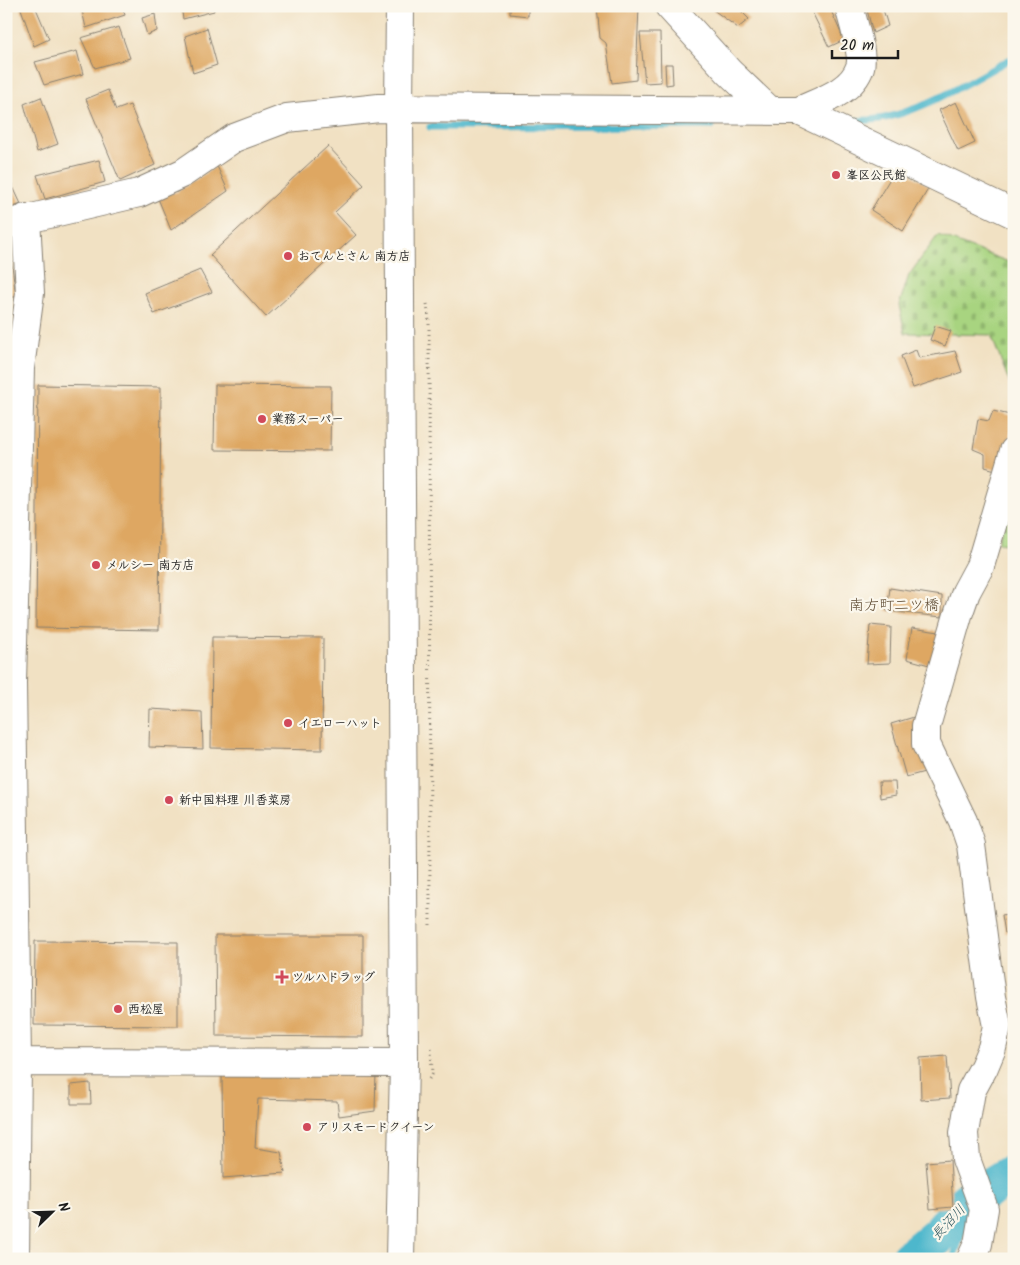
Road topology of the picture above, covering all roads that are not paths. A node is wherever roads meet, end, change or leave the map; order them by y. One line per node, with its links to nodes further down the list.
1 (669, 6): 5 (street)
2 (849, 6): 6 (street)
3 (403, 7): 4 (street)
4 (400, 108): 5 (street); 8 (street); 11 (street)
5 (770, 111): 6 (street)
6 (799, 112): 7 (street)
7 (1014, 214)
8 (16, 221): 10 (street)
9 (1014, 452): 14 (street)
10 (12, 1062): 11 (street); 12 (street)
11 (404, 1063): 13 (street)
12 (15, 1259)
13 (400, 1259)
14 (971, 1259)

